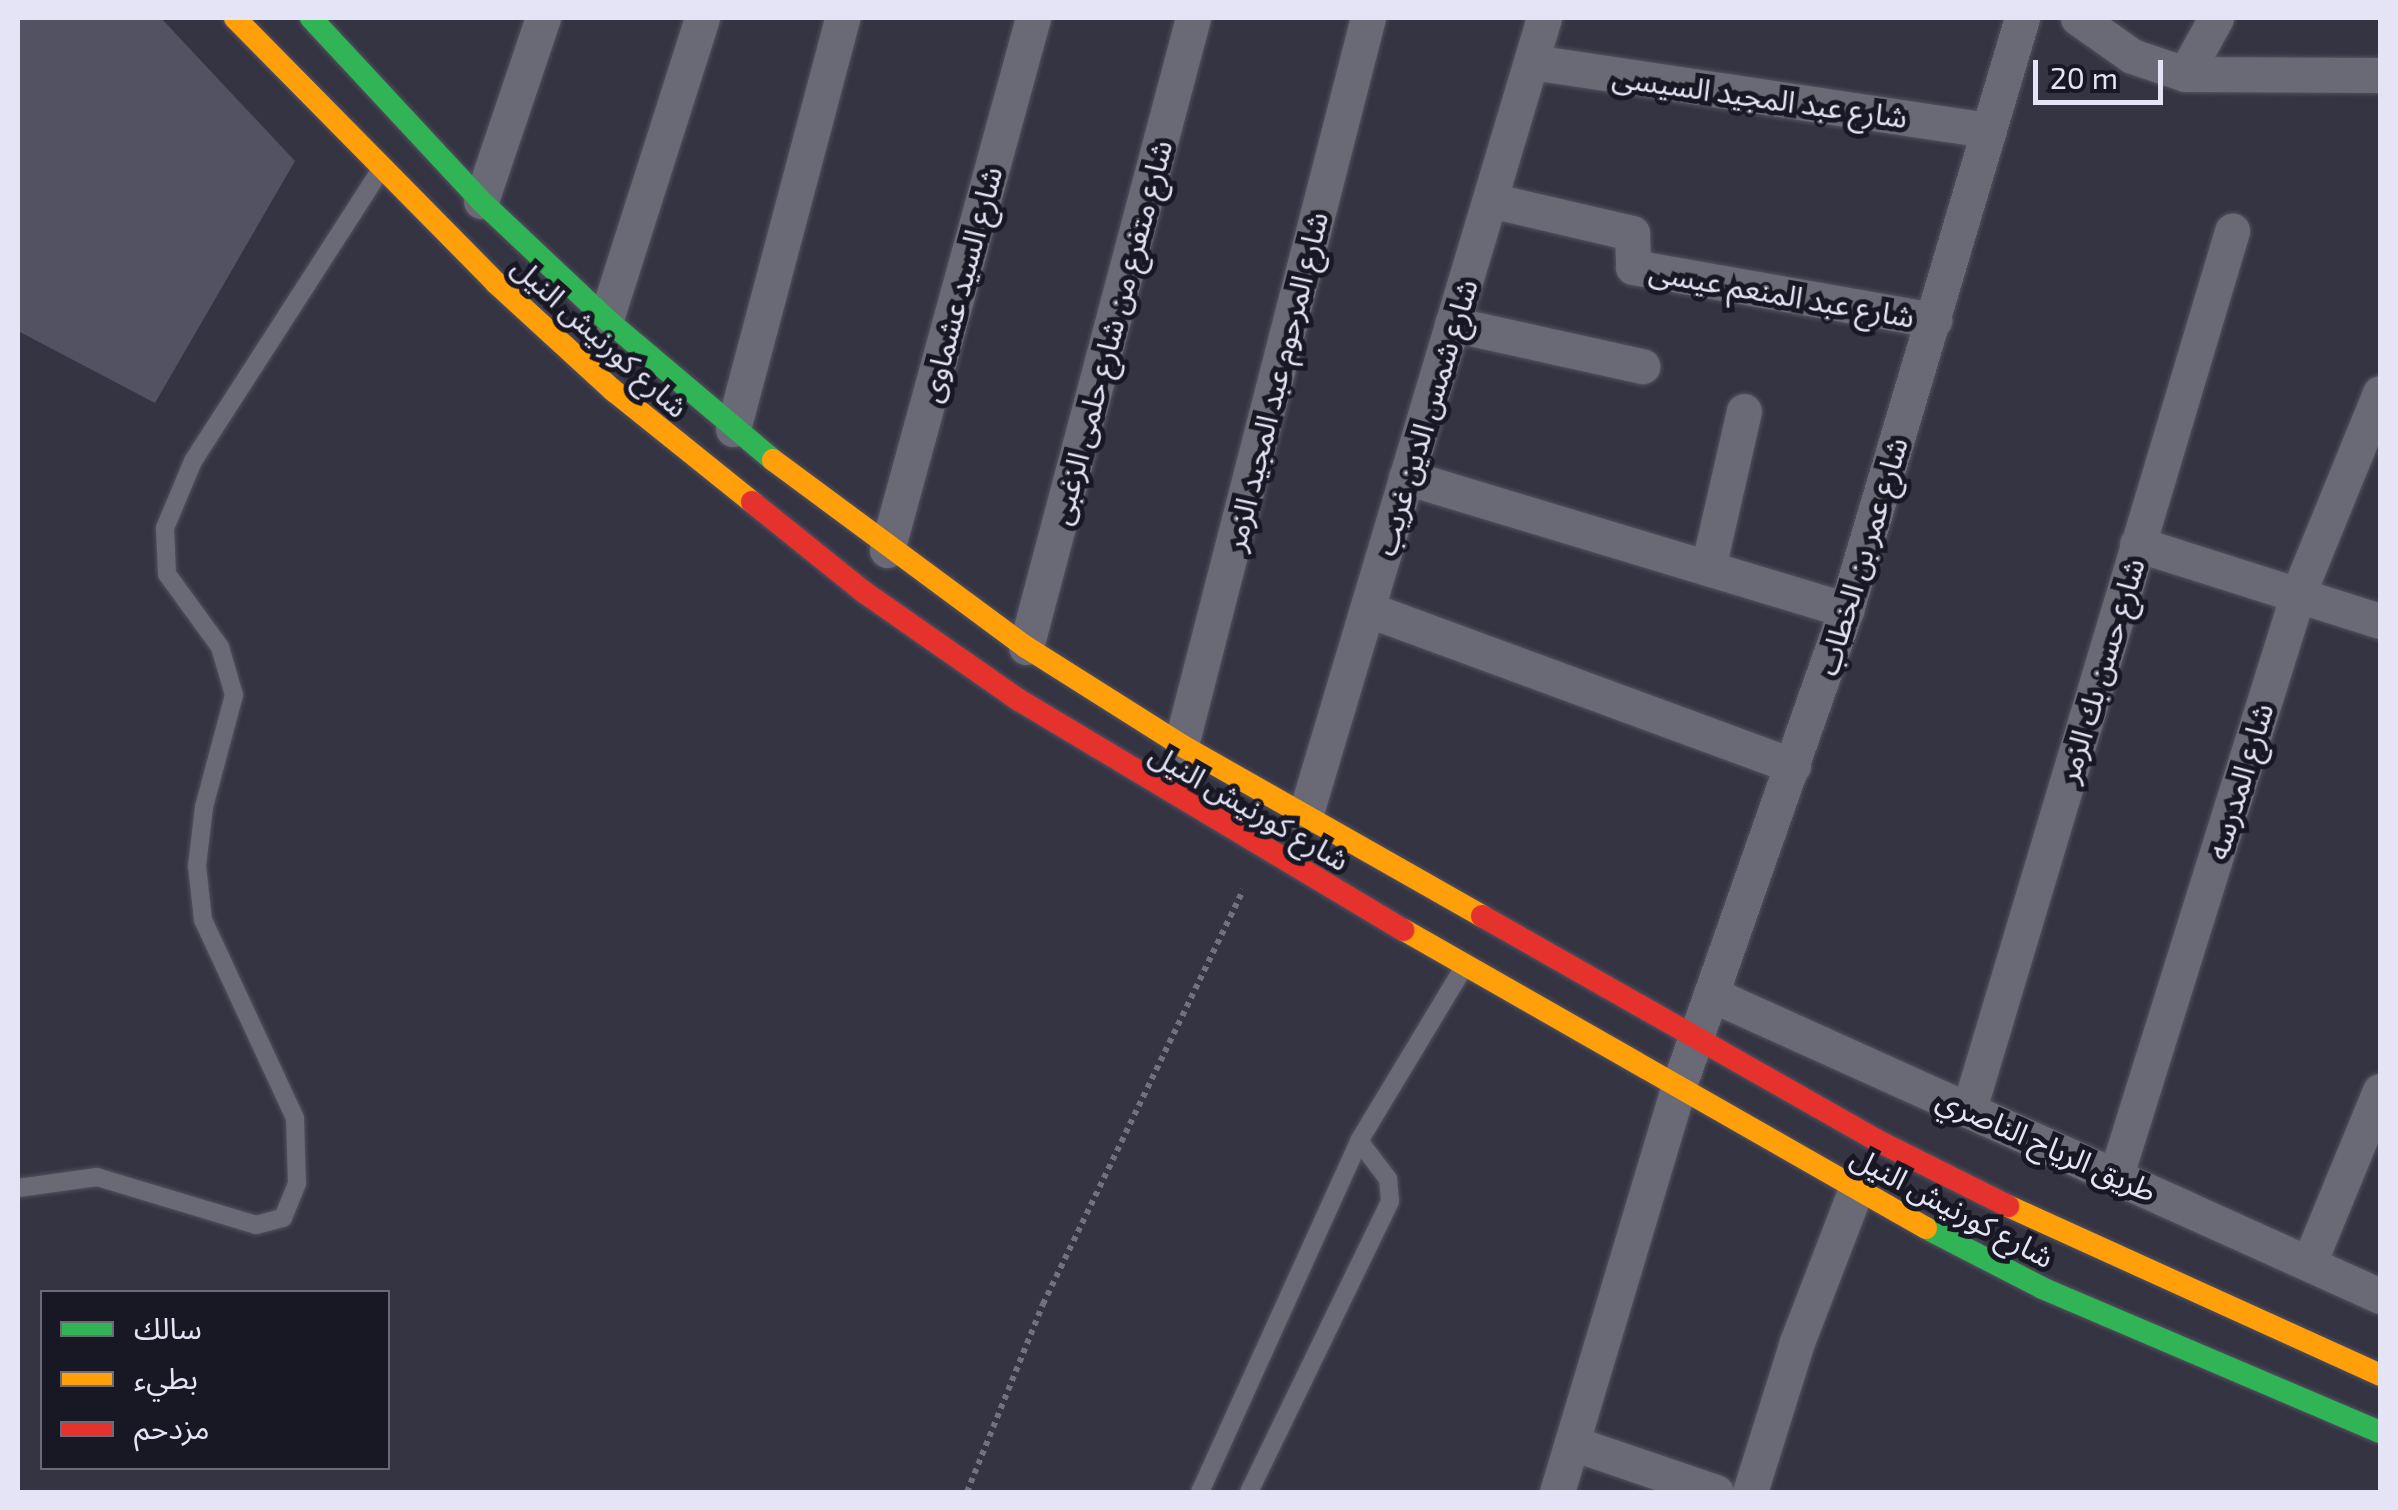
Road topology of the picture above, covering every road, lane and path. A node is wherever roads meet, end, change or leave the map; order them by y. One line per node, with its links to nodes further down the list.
1 (236, 18): 17 (main road, شارع كورنيش النيل)
2 (311, 18): 19 (main road, شارع كورنيش النيل)
3 (543, 18): 19 (street)
4 (702, 18): 21 (street)
5 (842, 18): 27 (street)
6 (1034, 18): 30 (street, شارع السيد عشماوى)
7 (1193, 18): 36 (street, شارع متفرع من شارع حلمى الزغبى)
8 (1368, 18): 37 (street, شارع المرحوم عبد المجيد الزمر)
9 (1544, 18): 13 (street, شارع شمس الدين غريب)
10 (2022, 18): 16 (street, شارع عمر بن الخطاب)
11 (2078, 18): 14 (street)
12 (2216, 18): 14 (street)
13 (1532, 62): 16 (street, شارع عبد المجيد السيسى); 18 (street, شارع شمس الدين غريب)
14 (2185, 74): 15 (street)
15 (2380, 75)
16 (1989, 130): 22 (street, شارع عمر بن الخطاب)
17 (381, 170): 40 (main road, شارع كورنيش النيل); 49 (lane)
18 (1490, 200): 22 (street, شارع عبد المنعم عيسى); 23 (street, شارع شمس الدين غريب)
19 (481, 201): 21 (main road, شارع كورنيش النيل)
20 (2232, 231): 29 (street, شارع حسن بك الزمر)
21 (606, 319): 27 (main road, شارع كورنيش النيل)
22 (1934, 320): 34 (street, شارع عمر بن الخطاب)
23 (1452, 324): 24 (street); 28 (street, شارع شمس الدين غريب)
24 (1642, 366)
25 (2380, 393): 32 (street, شارع المدرسه)
26 (1744, 412): 31 (street)
27 (733, 429): 30 (main road, شارع كورنيش النيل)
28 (1406, 477): 31 (street); 33 (street, شارع شمس الدين غريب)
29 (2137, 544): 32 (street); 46 (street, شارع حسن بك الزمر)
30 (888, 550): 36 (main road, شارع كورنيش النيل)
31 (1708, 568): 34 (street)
32 (2298, 594): 35 (street); 48 (street, شارع المدرسه)
33 (1367, 609): 38 (street); 39 (street, شارع شمس الدين غريب)
34 (1846, 610): 38 (street, شارع عمر بن الخطاب)
35 (2380, 622)
36 (1026, 647): 37 (main road, شارع كورنيش النيل)
37 (1181, 745): 39 (main road, شارع كورنيش النيل)
38 (1793, 766): 42 (street, شارع عمر بن الخطاب)
39 (1305, 816): 43 (main road, شارع كورنيش النيل)
40 (1262, 848): 41 (main road, شارع كورنيش النيل); 56 (path)
41 (1465, 965): 44 (main road, شارع كورنيش النيل); 47 (lane)
42 (1713, 995): 43 (street, شارع عمر بن الخطاب); 46 (street, طريق الرياح الناصري)
43 (1697, 1038): 44 (street, شارع عمر بن الخطاب); 53 (main road, شارع كورنيش النيل)
44 (1678, 1088): 50 (main road, شارع كورنيش النيل); 55 (street, شارع عمر بن الخطاب)
45 (2380, 1090): 51 (street)
46 (1969, 1109): 48 (street, طريق الرياح الناصري)
47 (1359, 1141): 57 (lane); 58 (lane)
48 (2116, 1175): 51 (street, طريق الرياح الناصري)
49 (18, 1188)
50 (1856, 1190): 54 (main road, شارع كورنيش النيل); 61 (street)
51 (2309, 1263): 52 (street, طريق الرياح الناصري)
52 (2380, 1296)
53 (2380, 1375)
54 (2380, 1432)
55 (1572, 1444): 59 (street, شارع عمر بن الخطاب); 60 (street)
56 (967, 1492)
57 (1200, 1492)
58 (1249, 1492)
59 (1557, 1492)
60 (1716, 1492)
61 (1750, 1492)

